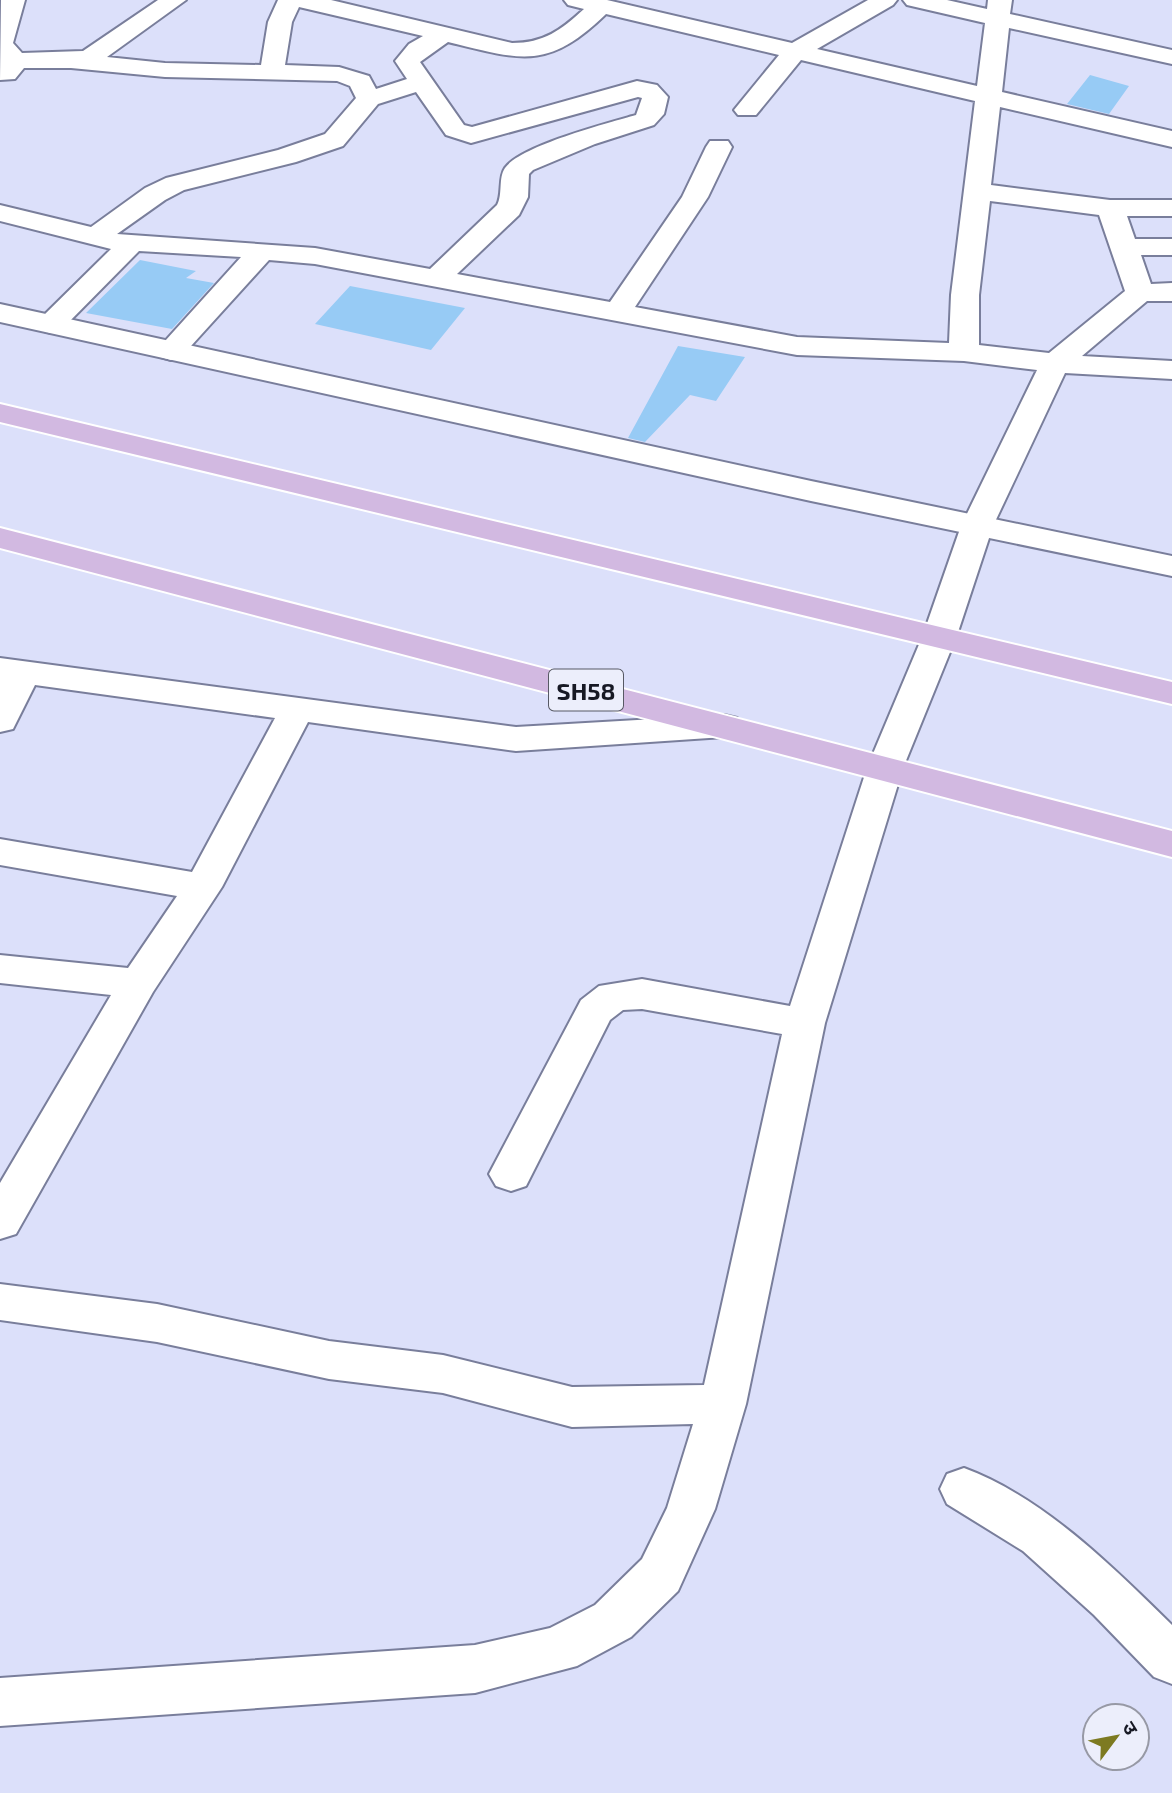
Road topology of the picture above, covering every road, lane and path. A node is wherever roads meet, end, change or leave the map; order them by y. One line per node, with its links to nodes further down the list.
1 (13, 0): 13 (street)
2 (174, 0): 14 (street)
3 (290, 0): 15 (street)
4 (301, 0): 10 (street)
5 (576, 0): 8 (street)
6 (885, 0): 11 (street)
7 (915, 0): 9 (street)
8 (600, 6): 10 (street); 11 (street)
9 (1000, 10): 12 (street); 18 (street)
10 (444, 34): 17 (street)
11 (794, 52): 18 (street); 20 (street)
12 (1172, 57)
13 (8, 60): 14 (street); 16 (street)
14 (71, 61): 15 (street)
15 (272, 71): 19 (street)
16 (0, 80)
17 (420, 83): 19 (street); 32 (street)
18 (990, 96): 21 (street); 23 (street)
19 (369, 99): 27 (street)
20 (747, 110)
21 (1172, 139)
22 (719, 147): 36 (street)
23 (978, 191): 24 (street); 39 (street)
24 (1110, 208): 25 (street); 29 (street)
25 (1172, 208)
26 (0, 213): 27 (street)
27 (96, 236): 28 (street)
28 (132, 243): 31 (street); 37 (street)
29 (1123, 247): 30 (street); 34 (street)
30 (1172, 247)
31 (262, 251): 32 (street); 38 (street)
32 (436, 279): 36 (street)
33 (1172, 292): 34 (street)
34 (1140, 293): 40 (street)
35 (0, 313): 37 (street)
36 (616, 314): 39 (street)
37 (51, 324): 38 (street)
38 (171, 351): 43 (street)
39 (964, 352): 40 (street)
40 (1055, 363): 41 (street); 43 (street)
41 (1172, 370)
42 (0, 414): 46 (main road)
43 (976, 526): 45 (street); 46 (street)
44 (0, 538): 51 (main road, SH58)
45 (1172, 566)
46 (940, 635): 48 (main road); 52 (street)
47 (11, 670): 49 (street); 50 (street)
48 (1172, 693)
49 (297, 709): 51 (street); 55 (street)
50 (0, 722)
51 (724, 726): 52 (main road, SH58)
52 (885, 768): 53 (main road, SH58); 58 (street)
53 (1172, 844)
54 (0, 852): 55 (street)
55 (203, 887): 57 (street)
56 (0, 970): 57 (street)
57 (138, 983): 60 (street)
58 (805, 1023): 59 (street); 62 (street)
59 (511, 1174)
60 (0, 1222)
61 (0, 1302): 62 (street)
62 (723, 1404): 65 (street)
63 (964, 1489): 64 (street)
64 (1172, 1660)
65 (0, 1702)

